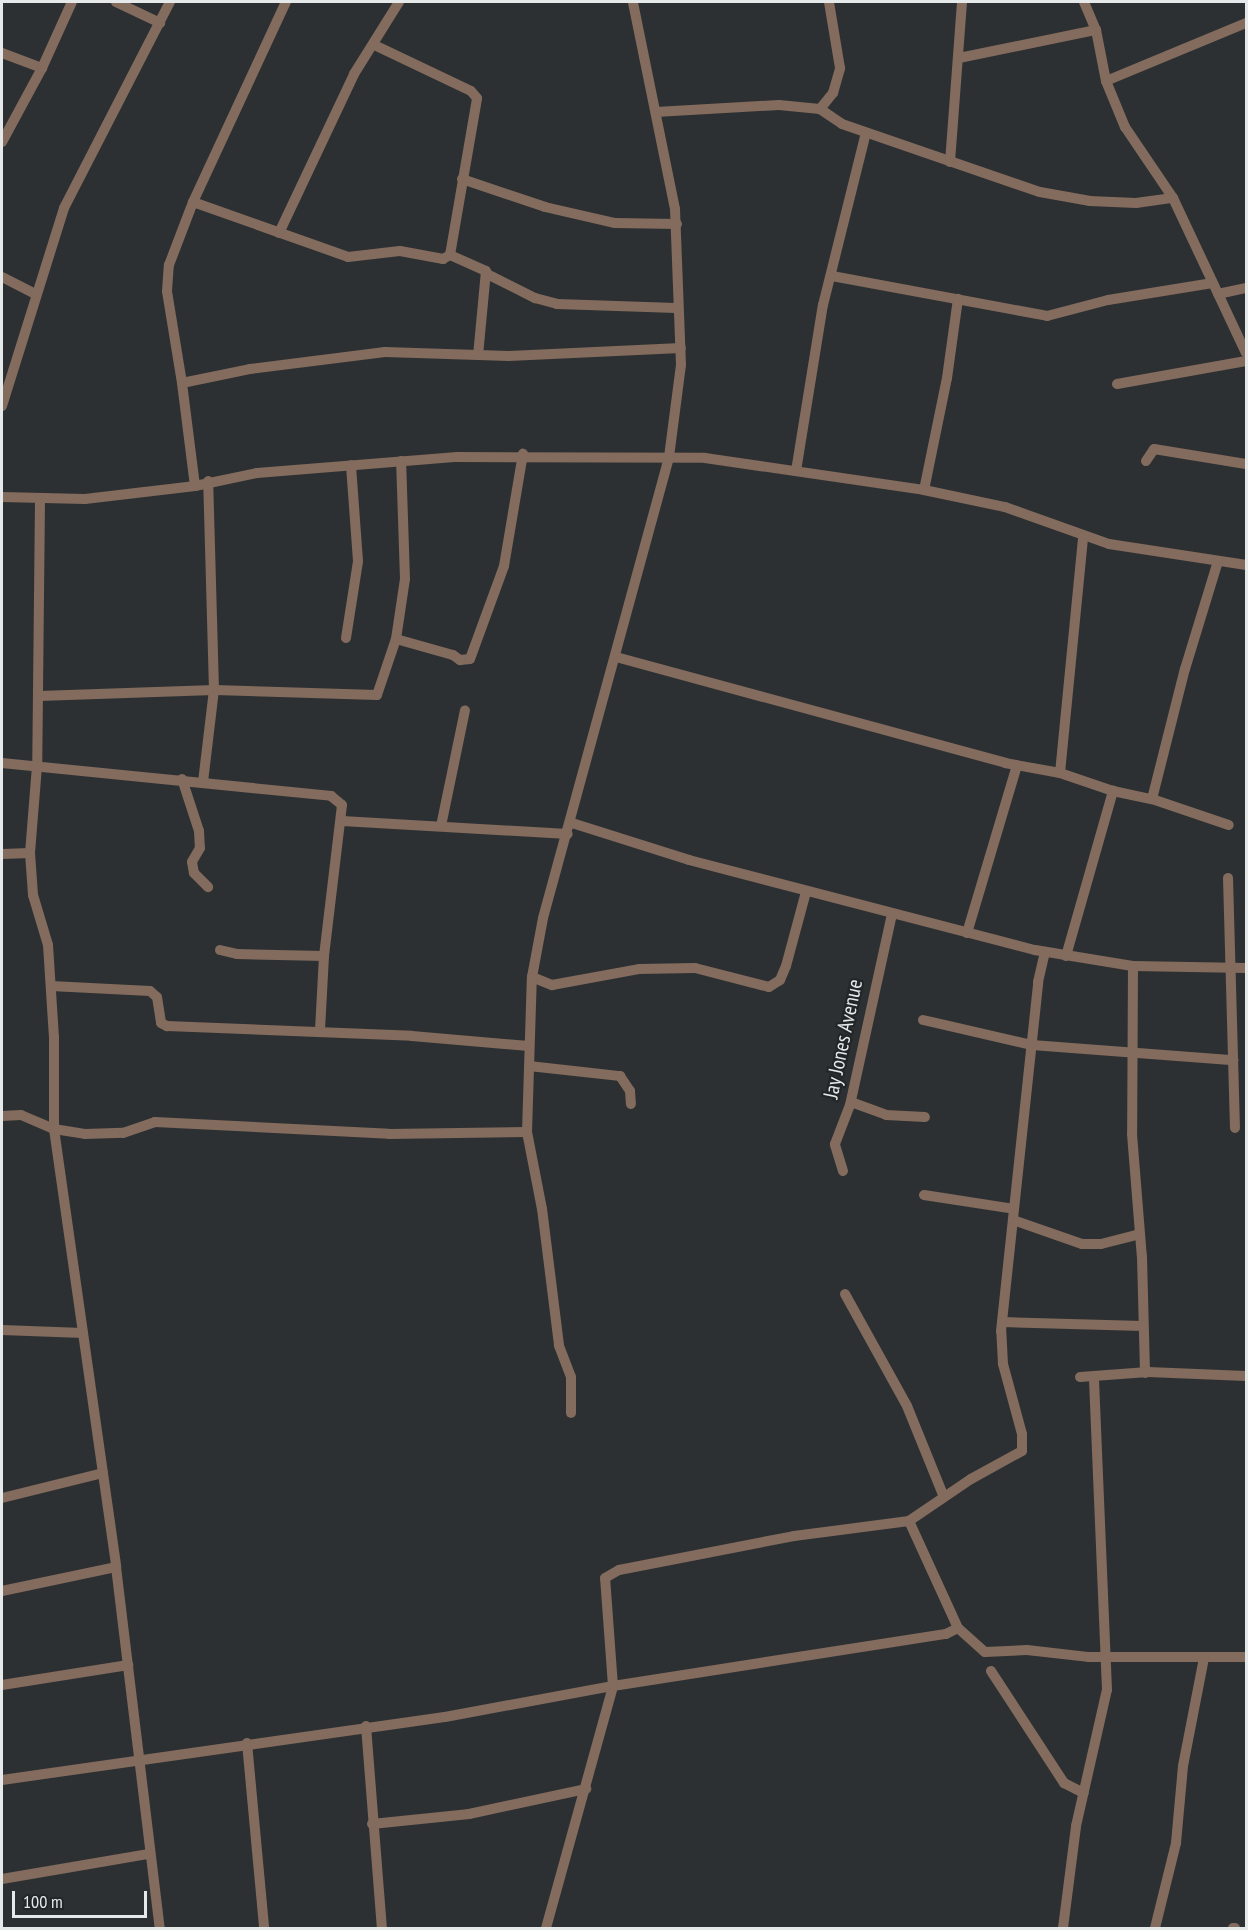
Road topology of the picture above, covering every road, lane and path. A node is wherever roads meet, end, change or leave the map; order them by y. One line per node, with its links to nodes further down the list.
1 (72, 2): 16 (street)
2 (116, 2): 10 (street)
3 (170, 2): 10 (street)
4 (286, 2): 25 (street)
5 (399, 2): 13 (street)
6 (633, 2): 19 (street)
7 (829, 2): 18 (street)
8 (962, 2): 15 (street)
9 (1084, 2): 12 (street)
10 (160, 23): 34 (street)
11 (1246, 23): 17 (street)
12 (1096, 30): 15 (street); 17 (street)
13 (374, 45): 23 (street); 27 (street)
14 (2, 53): 16 (street)
15 (959, 58): 22 (street)
16 (42, 68): 21 (street)
17 (1106, 81): 24 (street)
18 (820, 109): 19 (street); 20 (street)
19 (656, 112): 26 (street)
20 (866, 133): 22 (street); 30 (street)
21 (2, 142)
22 (950, 162): 24 (street)
23 (462, 179): 26 (street); 28 (street)
24 (1173, 198): 32 (street)
25 (193, 202): 27 (street); 42 (street)
26 (677, 224): 37 (street)
27 (279, 233): 28 (street)
28 (450, 255): 29 (street)
29 (487, 274): 37 (street); 40 (street)
30 (832, 276): 36 (street); 51 (street)
31 (2, 277): 34 (street)
32 (1213, 283): 35 (street); 36 (street)
33 (1246, 288): 35 (street)
34 (36, 294): 44 (street)
35 (1218, 294): 39 (street)
36 (958, 299): 54 (street)
37 (676, 308): 38 (street)
38 (681, 348): 40 (street); 46 (street)
39 (1246, 353)
40 (478, 355): 42 (street)
41 (1246, 361): 43 (street)
42 (182, 383): 53 (street)
43 (1118, 384)
44 (2, 406)
45 (523, 454): 46 (street); 47 (street); 61 (street)
46 (669, 457): 51 (street); 62 (street)
47 (401, 461): 50 (street); 61 (street)
48 (1146, 461): 49 (street)
49 (1246, 464)
50 (351, 465): 52 (street); 60 (street)
51 (796, 471): 54 (street)
52 (207, 481): 53 (street); 63 (street)
53 (195, 486): 56 (street)
54 (924, 490): 57 (street)
55 (2, 498): 56 (street)
56 (40, 500): 64 (street)
57 (1083, 537): 58 (street); 69 (street)
58 (1218, 561): 59 (street); 73 (street)
59 (1246, 565)
60 (346, 638)
61 (396, 639): 63 (street)
62 (616, 657): 67 (street); 77 (street)
63 (214, 690): 64 (street); 71 (street)
64 (39, 696): 68 (street)
65 (465, 710): 76 (street)
66 (2, 763): 68 (street)
67 (1017, 765): 69 (street); 84 (street)
68 (37, 766): 70 (street); 78 (street)
69 (1060, 773): 72 (street)
70 (182, 779): 71 (street); 81 (street)
71 (203, 782): 74 (street)
72 (1113, 791): 73 (street); 88 (street)
73 (1152, 799): 75 (street)
74 (342, 821): 76 (street); 87 (street)
75 (1228, 825)
76 (441, 826): 77 (street)
77 (570, 828): 82 (street); 92 (street)
78 (30, 853): 79 (street); 93 (street)
79 (2, 854)
80 (1227, 878): 90 (street)
81 (208, 887)
82 (806, 892): 83 (street); 92 (street)
83 (892, 914): 84 (street); 101 (street, Jay Jones Avenue)
84 (967, 933): 86 (street)
85 (220, 950): 87 (street)
86 (1045, 952): 88 (street); 97 (street)
87 (324, 956): 95 (street)
88 (1066, 956): 89 (street)
89 (1132, 966): 90 (street); 98 (street)
90 (1229, 968): 91 (street); 99 (street)
91 (1246, 968)
92 (532, 977): 96 (street)
93 (51, 986): 95 (street); 106 (street)
94 (923, 1020): 97 (street)
95 (320, 1031): 96 (street)
96 (529, 1046): 100 (street)
97 (1032, 1046): 98 (street); 110 (street)
98 (1133, 1056): 99 (street); 111 (street)
99 (1233, 1060): 105 (street)
100 (529, 1066): 102 (street); 107 (street)
101 (851, 1102): 104 (street); 108 (street, Jay Jones Avenue)
102 (631, 1104)
103 (2, 1116): 106 (street)
104 (925, 1117)
105 (1235, 1128)
106 (54, 1129): 107 (street); 116 (street)
107 (527, 1132): 121 (street)
108 (843, 1171)
109 (924, 1195): 110 (street)
110 (1014, 1214): 111 (street); 113 (street)
111 (1140, 1234): 114 (street)
112 (845, 1294): 123 (street)
113 (1002, 1322): 114 (street); 123 (street)
114 (1143, 1326): 117 (street)
115 (2, 1330): 116 (street)
116 (83, 1333): 122 (street)
117 (1145, 1373): 118 (street); 119 (street)
118 (1094, 1376): 120 (street); 129 (street)
119 (1246, 1376)
120 (1080, 1377)
121 (571, 1413)
122 (103, 1473): 124 (street); 126 (street)
123 (944, 1497): 125 (street)
124 (2, 1498)
125 (909, 1521): 128 (street); 135 (street)
126 (116, 1568): 127 (street); 132 (street)
127 (2, 1591)
128 (958, 1628): 129 (street); 135 (street)
129 (1106, 1657): 131 (street); 141 (street)
130 (1246, 1657): 131 (street)
131 (1204, 1658): 150 (street)
132 (128, 1665): 134 (street); 138 (street)
133 (991, 1671): 141 (street)
134 (2, 1685)
135 (613, 1686): 136 (street); 140 (street)
136 (366, 1726): 137 (street); 142 (street)
137 (247, 1743): 138 (street); 146 (street)
138 (139, 1761): 139 (street); 143 (street)
139 (2, 1780)
140 (586, 1789): 142 (street); 148 (street)
141 (1084, 1793): 149 (street)
142 (372, 1824): 147 (street)
143 (149, 1854): 144 (street); 145 (street)
144 (2, 1879)
145 (160, 1929)
146 (264, 1929)
147 (382, 1929)
148 (546, 1929)
149 (1063, 1929)
150 (1155, 1929)

